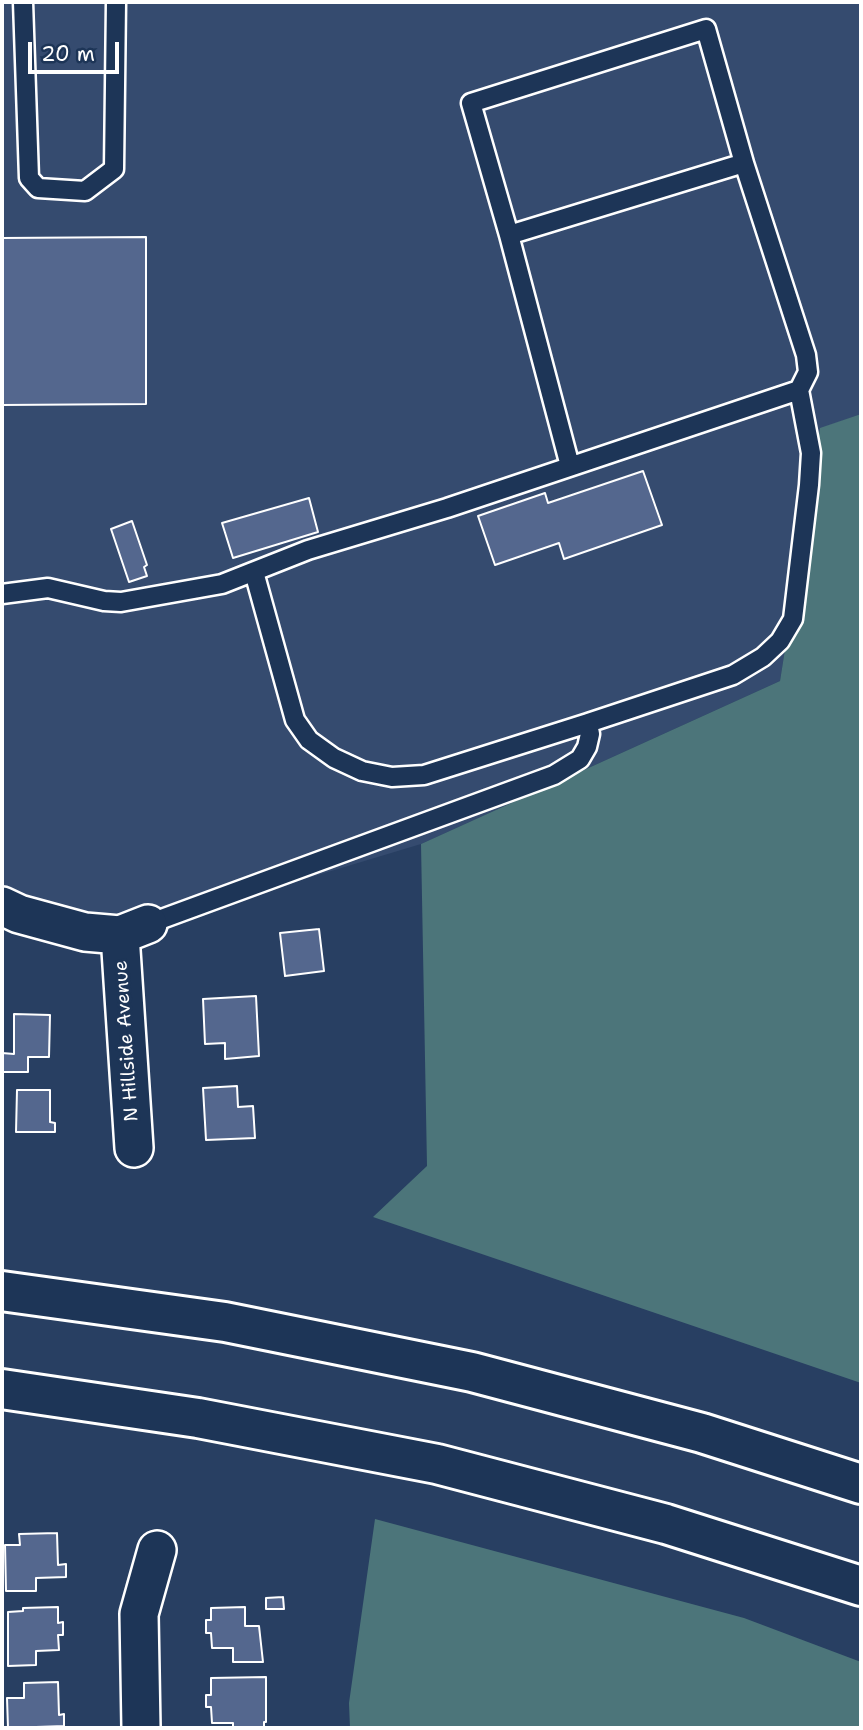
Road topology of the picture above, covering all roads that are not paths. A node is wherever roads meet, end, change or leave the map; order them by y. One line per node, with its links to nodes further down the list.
1 (23, 2): 2 (lane)
2 (116, 2)
3 (744, 163): 4 (lane); 4 (lane); 5 (lane)
4 (509, 235): 6 (lane)
5 (799, 390): 6 (lane); 9 (lane)
6 (570, 466): 7 (lane)
7 (254, 572): 8 (lane); 9 (lane)
8 (2, 594)
9 (588, 723): 11 (lane)
10 (2, 906): 11 (street)
11 (134, 930): 12 (street, N Hillside Avenue)
12 (135, 1147)
13 (2, 1291): 15 (highway)
14 (2, 1389): 17 (highway)
15 (861, 1484)
16 (157, 1550): 18 (street)
17 (861, 1586)
18 (141, 1728)

